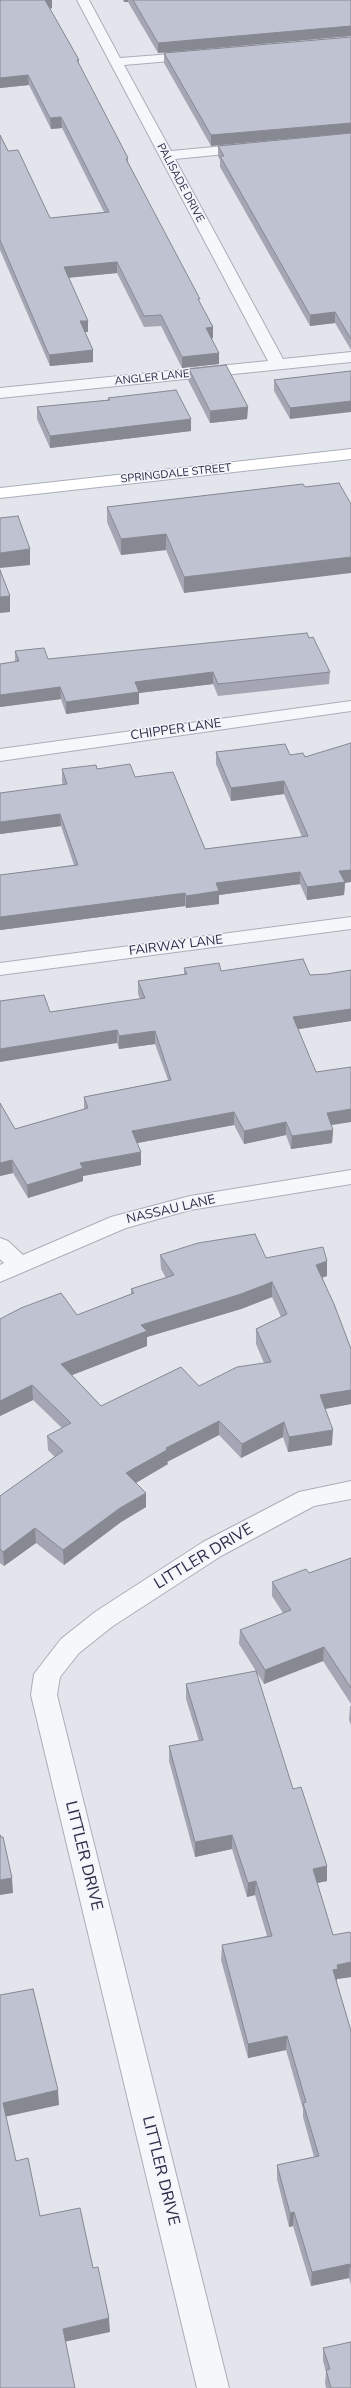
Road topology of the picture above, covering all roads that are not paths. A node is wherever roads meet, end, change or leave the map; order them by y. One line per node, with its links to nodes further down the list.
1 (83, 0): 3 (street, PALISADE DRIVE)
2 (210, 53): 3 (street)
3 (116, 62): 5 (street, PALISADE DRIVE)
4 (258, 147): 5 (street)
5 (166, 156): 7 (street, PALISADE DRIVE)
6 (351, 358): 7 (street, ANGLER LANE)
7 (278, 365): 8 (street, ANGLER LANE)
8 (2, 388)
9 (351, 454): 10 (main road, SPRINGDALE STREET)
10 (0, 493)
11 (351, 706): 12 (street, CHIPPER LANE)
12 (0, 755)
13 (351, 923): 14 (street, FAIRWAY LANE)
14 (0, 969)
15 (349, 1182): 17 (street, NASSAU LANE)
16 (0, 1246): 17 (street)
17 (10, 1269)
18 (351, 1490): 19 (street, LITTLER DRIVE)
19 (213, 2388)

